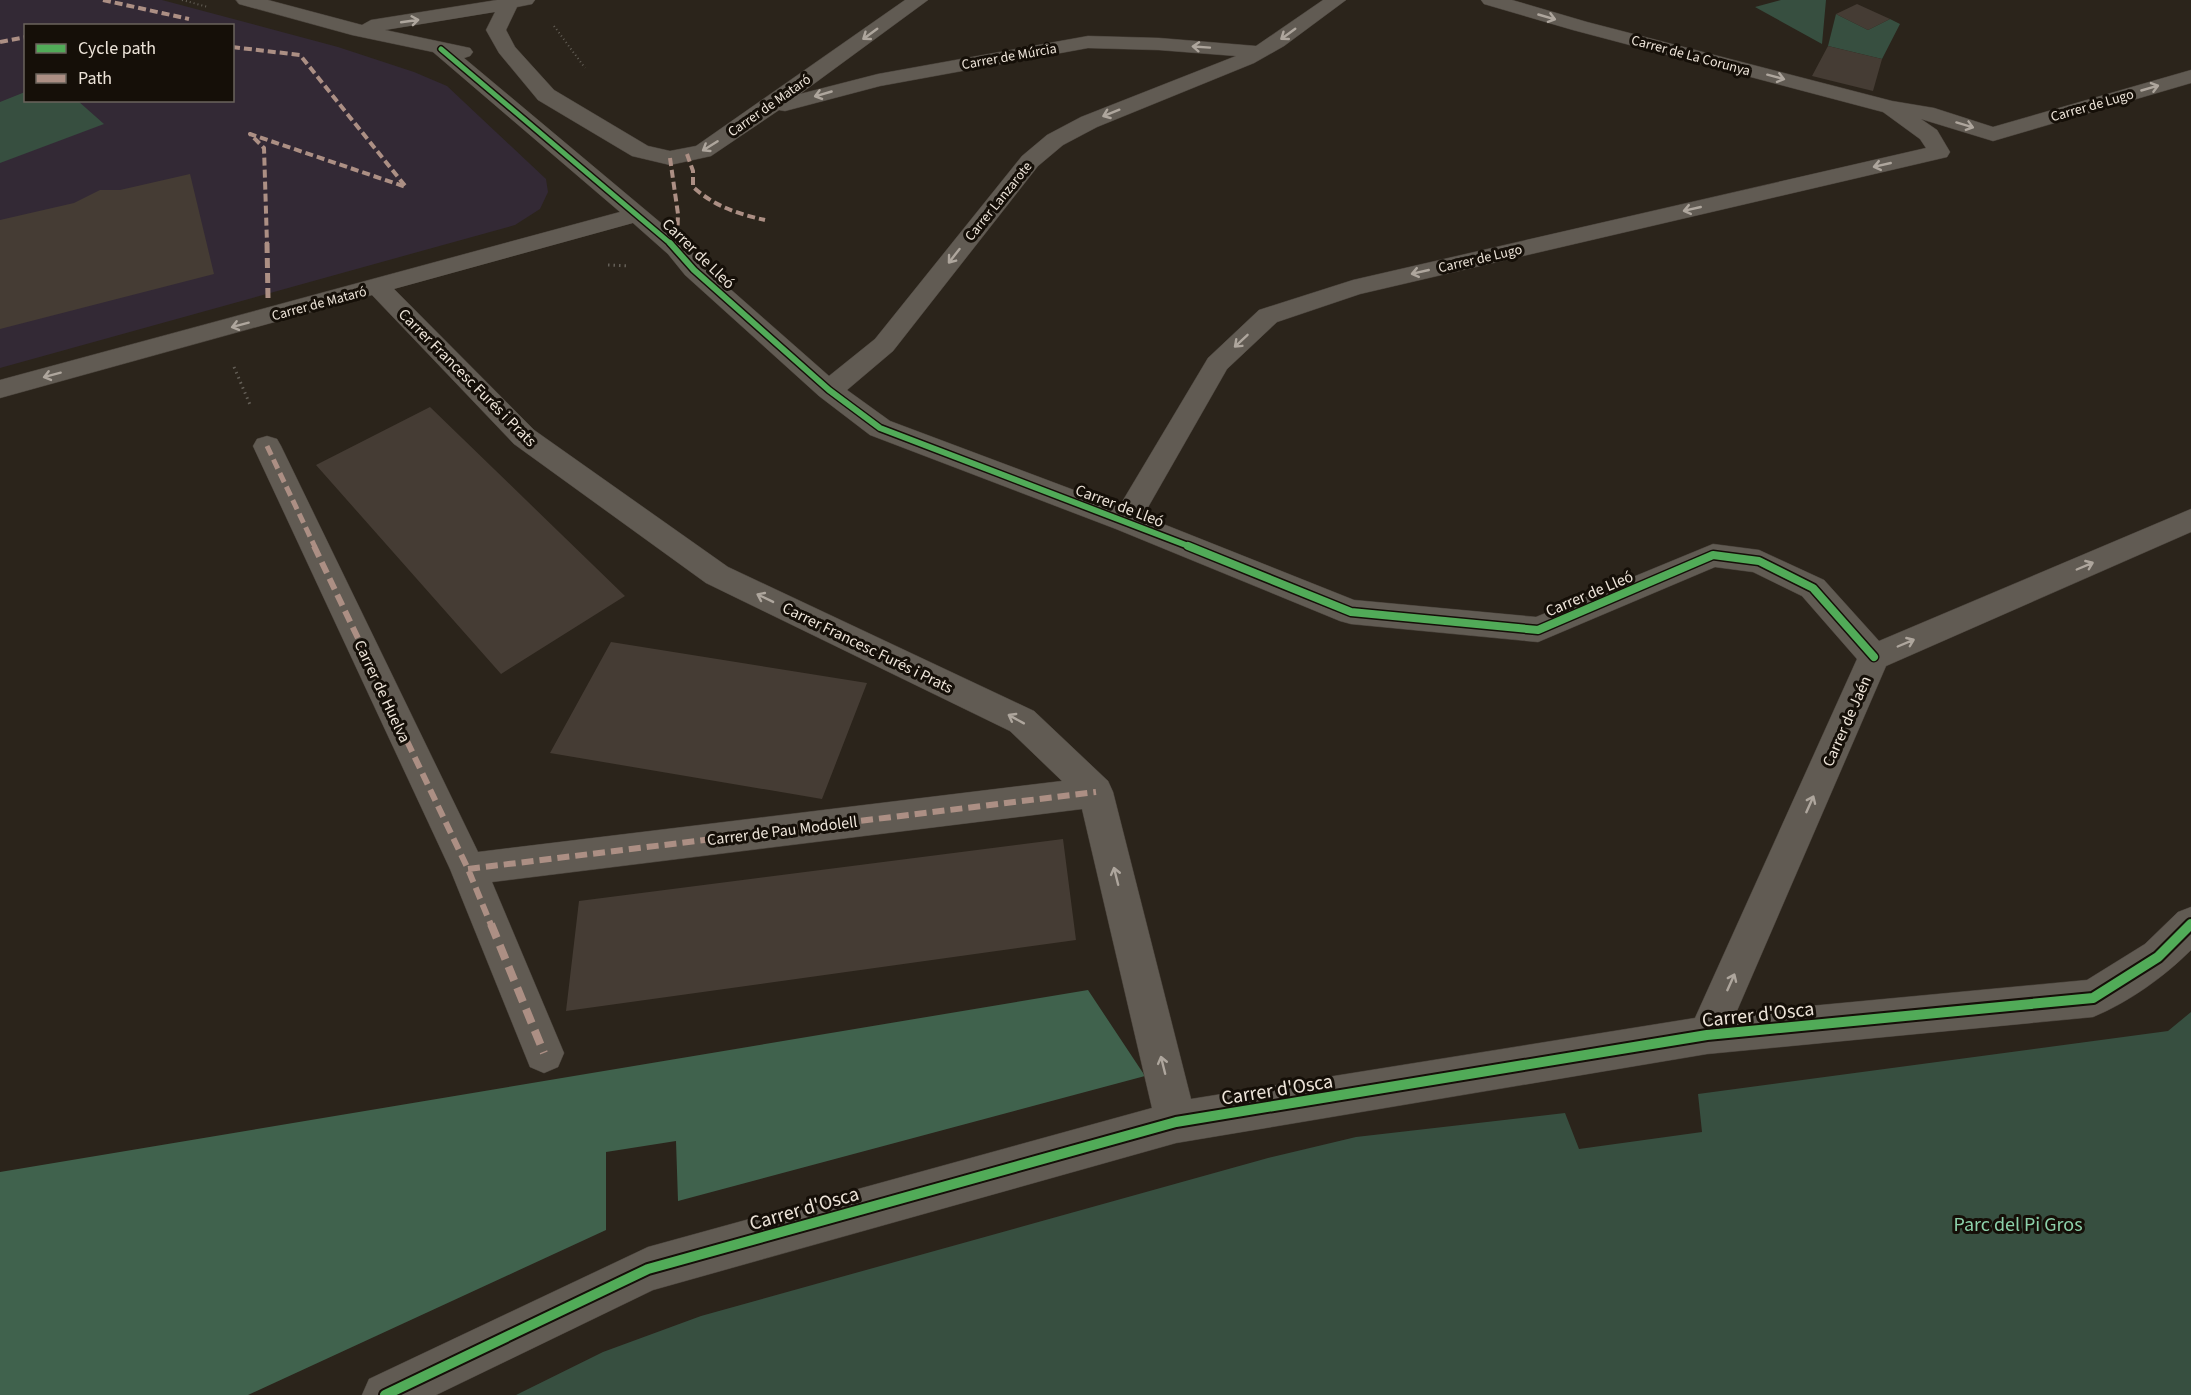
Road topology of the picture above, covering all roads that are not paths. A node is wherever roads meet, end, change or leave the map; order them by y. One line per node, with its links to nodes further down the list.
1 (246, 0): 7 (street, Carrer de Mataró)
2 (918, 0): 13 (street, Carrer de Mataró, one-way to 13)
3 (1336, 0): 9 (street, Carrer Lanzarote, one-way to 9)
4 (1491, 0): 12 (street, Carrer de La Corunya, one-way to 12)
5 (516, 1): 6 (street); 11 (street, Carrer de Mataró)
6 (463, 13): 7 (street, one-way to 6); 8 (street)
7 (352, 29): 8 (street, Carrer de Mataró)
8 (441, 49): 11 (street, Carrer de Mataró); 16 (street, Carrer de Lleó)
9 (1259, 52): 13 (street, Carrer de Múrcia, one-way to 13); 19 (street, Carrer Lanzarote, one-way to 19)
10 (2191, 76): 14 (street, Carrer de Lugo, one-way to 10)
11 (546, 95): 13 (street, Carrer de Mataró, one-way to 11)
12 (1891, 107): 14 (street, Carrer de La Corunya, one-way to 14); 15 (street, Carrer de La Corunya)
13 (763, 111)
14 (1994, 134)
15 (1939, 152): 22 (street, Carrer de Lugo, one-way to 22)
16 (637, 215): 17 (street, Carrer de Mataró); 19 (street, Carrer de Lleó)
17 (378, 287): 18 (street, Carrer de Mataró, one-way to 18); 24 (street, Carrer Francesc Furés i Prats, one-way to 17)
18 (0, 389)
19 (829, 390): 22 (street, Carrer de Lleó)
20 (267, 446): 25 (street, Carrer de Huelva)
21 (2191, 520): 23 (street, Carrer de Jaén, one-way to 21)
22 (1126, 521): 23 (street, Carrer de Lleó)
23 (1874, 657): 27 (street, Carrer de Jaén, one-way to 23)
24 (1096, 792): 25 (street, Carrer de Pau Modolell); 29 (street, one-way to 24)
25 (468, 869): 28 (street, Carrer de Huelva)
26 (2191, 924): 27 (street, Carrer d'Osca)
27 (1707, 1035): 29 (street, Carrer d'Osca)
28 (544, 1053)
29 (1176, 1122): 30 (street, Carrer d'Osca)
30 (385, 1395)

